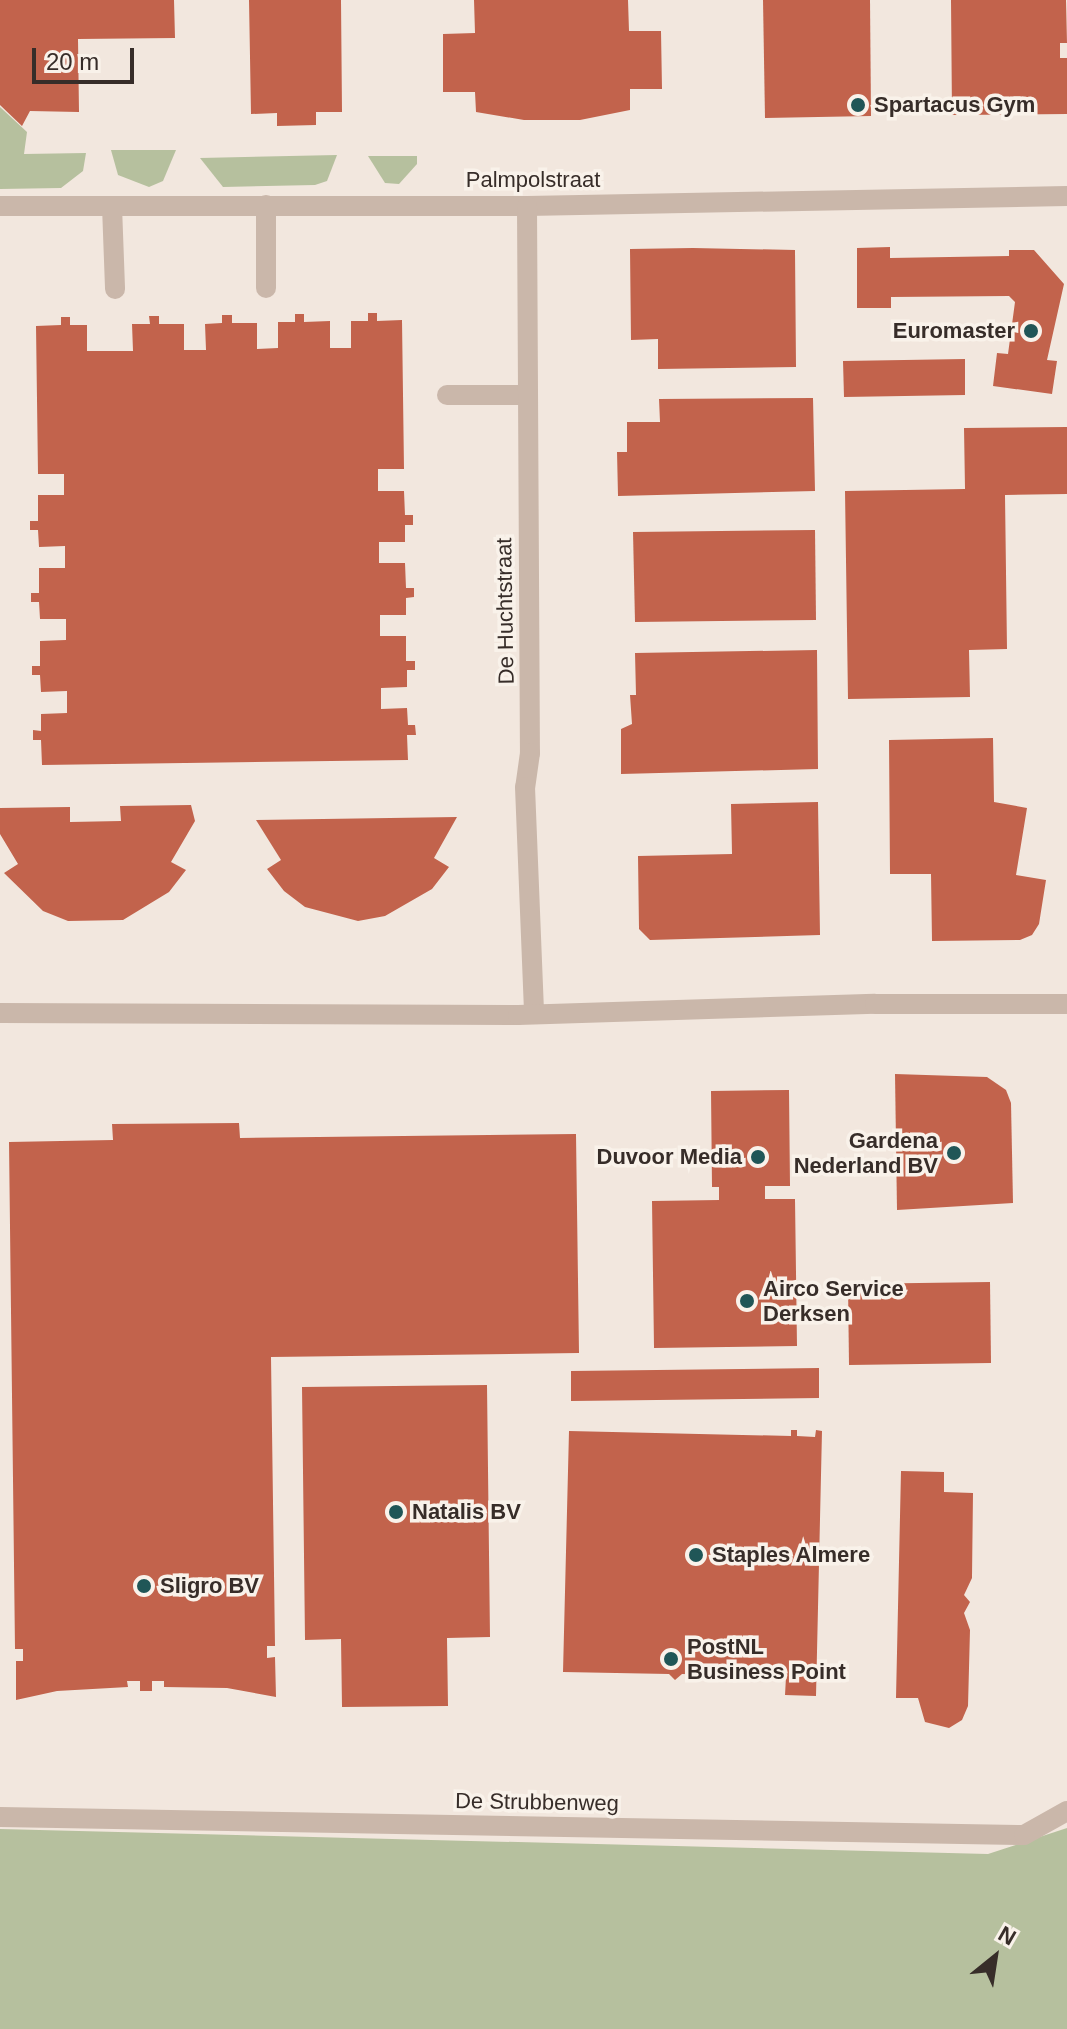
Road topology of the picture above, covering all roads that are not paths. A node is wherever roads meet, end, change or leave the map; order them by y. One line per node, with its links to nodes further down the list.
1 (1067, 196): 5 (street, Palmpolstraat)
2 (266, 205): 4 (street, Palmpolstraat); 5 (street, Palmpolstraat); 6 (street)
3 (0, 206): 4 (street, Palmpolstraat)
4 (112, 206): 7 (street)
5 (527, 206): 9 (street, De Huchtstraat)
6 (266, 288)
7 (115, 289)
8 (447, 395): 9 (street)
9 (527, 395): 12 (street, De Huchtstraat)
10 (1067, 1004): 12 (street)
11 (0, 1013): 12 (street)
12 (534, 1014)
13 (1067, 1811): 14 (street, De Strubbenweg)
14 (0, 1817)

